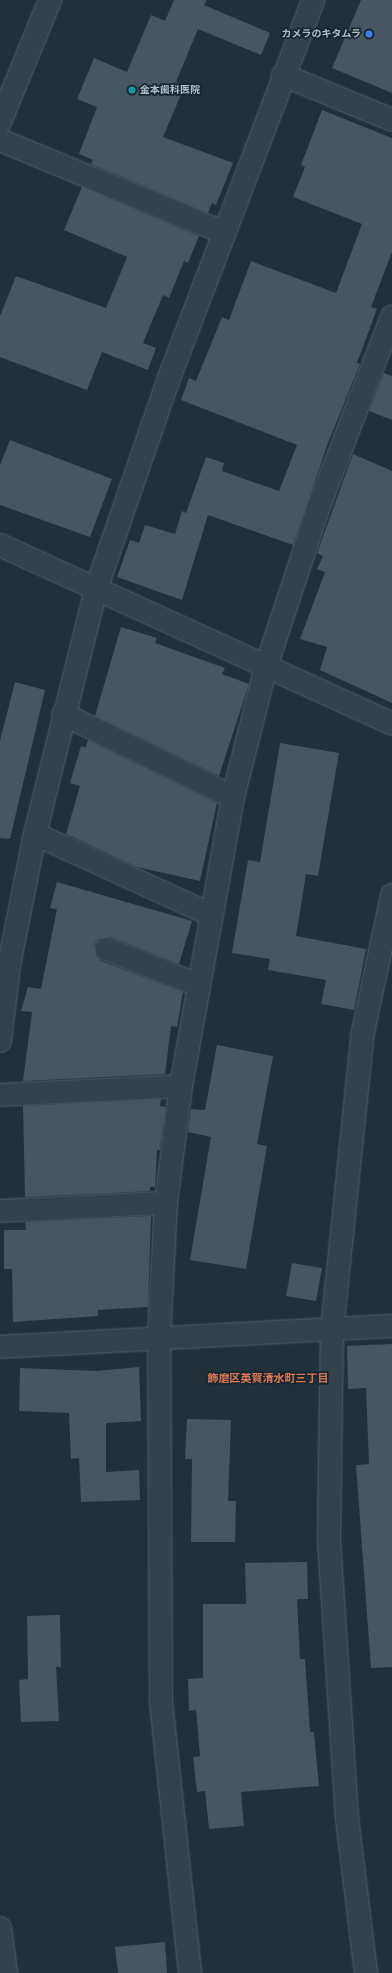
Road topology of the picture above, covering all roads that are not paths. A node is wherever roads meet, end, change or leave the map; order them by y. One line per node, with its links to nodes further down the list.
1 (50, 0): 5 (street)
2 (313, 0): 3 (street)
3 (283, 75): 4 (street); 7 (street)
4 (392, 120)
5 (0, 122)
6 (0, 140): 7 (street)
7 (224, 233): 10 (street)
8 (392, 317): 11 (street)
9 (0, 545): 10 (street)
10 (96, 589): 11 (street); 12 (street)
11 (266, 667): 13 (street); 14 (street)
12 (63, 714): 14 (street); 15 (street)
13 (392, 724)
14 (233, 797): 17 (street)
15 (35, 834): 17 (street); 20 (street)
16 (392, 895): 26 (street)
17 (210, 914): 19 (street)
18 (106, 949): 19 (street)
19 (198, 985): 21 (street)
20 (0, 1041)
21 (181, 1086): 22 (street); 23 (street)
22 (0, 1095)
23 (166, 1203): 24 (street); 27 (street)
24 (0, 1211)
25 (392, 1326): 26 (street)
26 (332, 1330): 27 (street); 32 (street)
27 (159, 1337): 28 (street); 31 (street)
28 (0, 1347)
29 (0, 1928): 30 (street)
30 (6, 1973)
31 (190, 1973)
32 (366, 1973)

